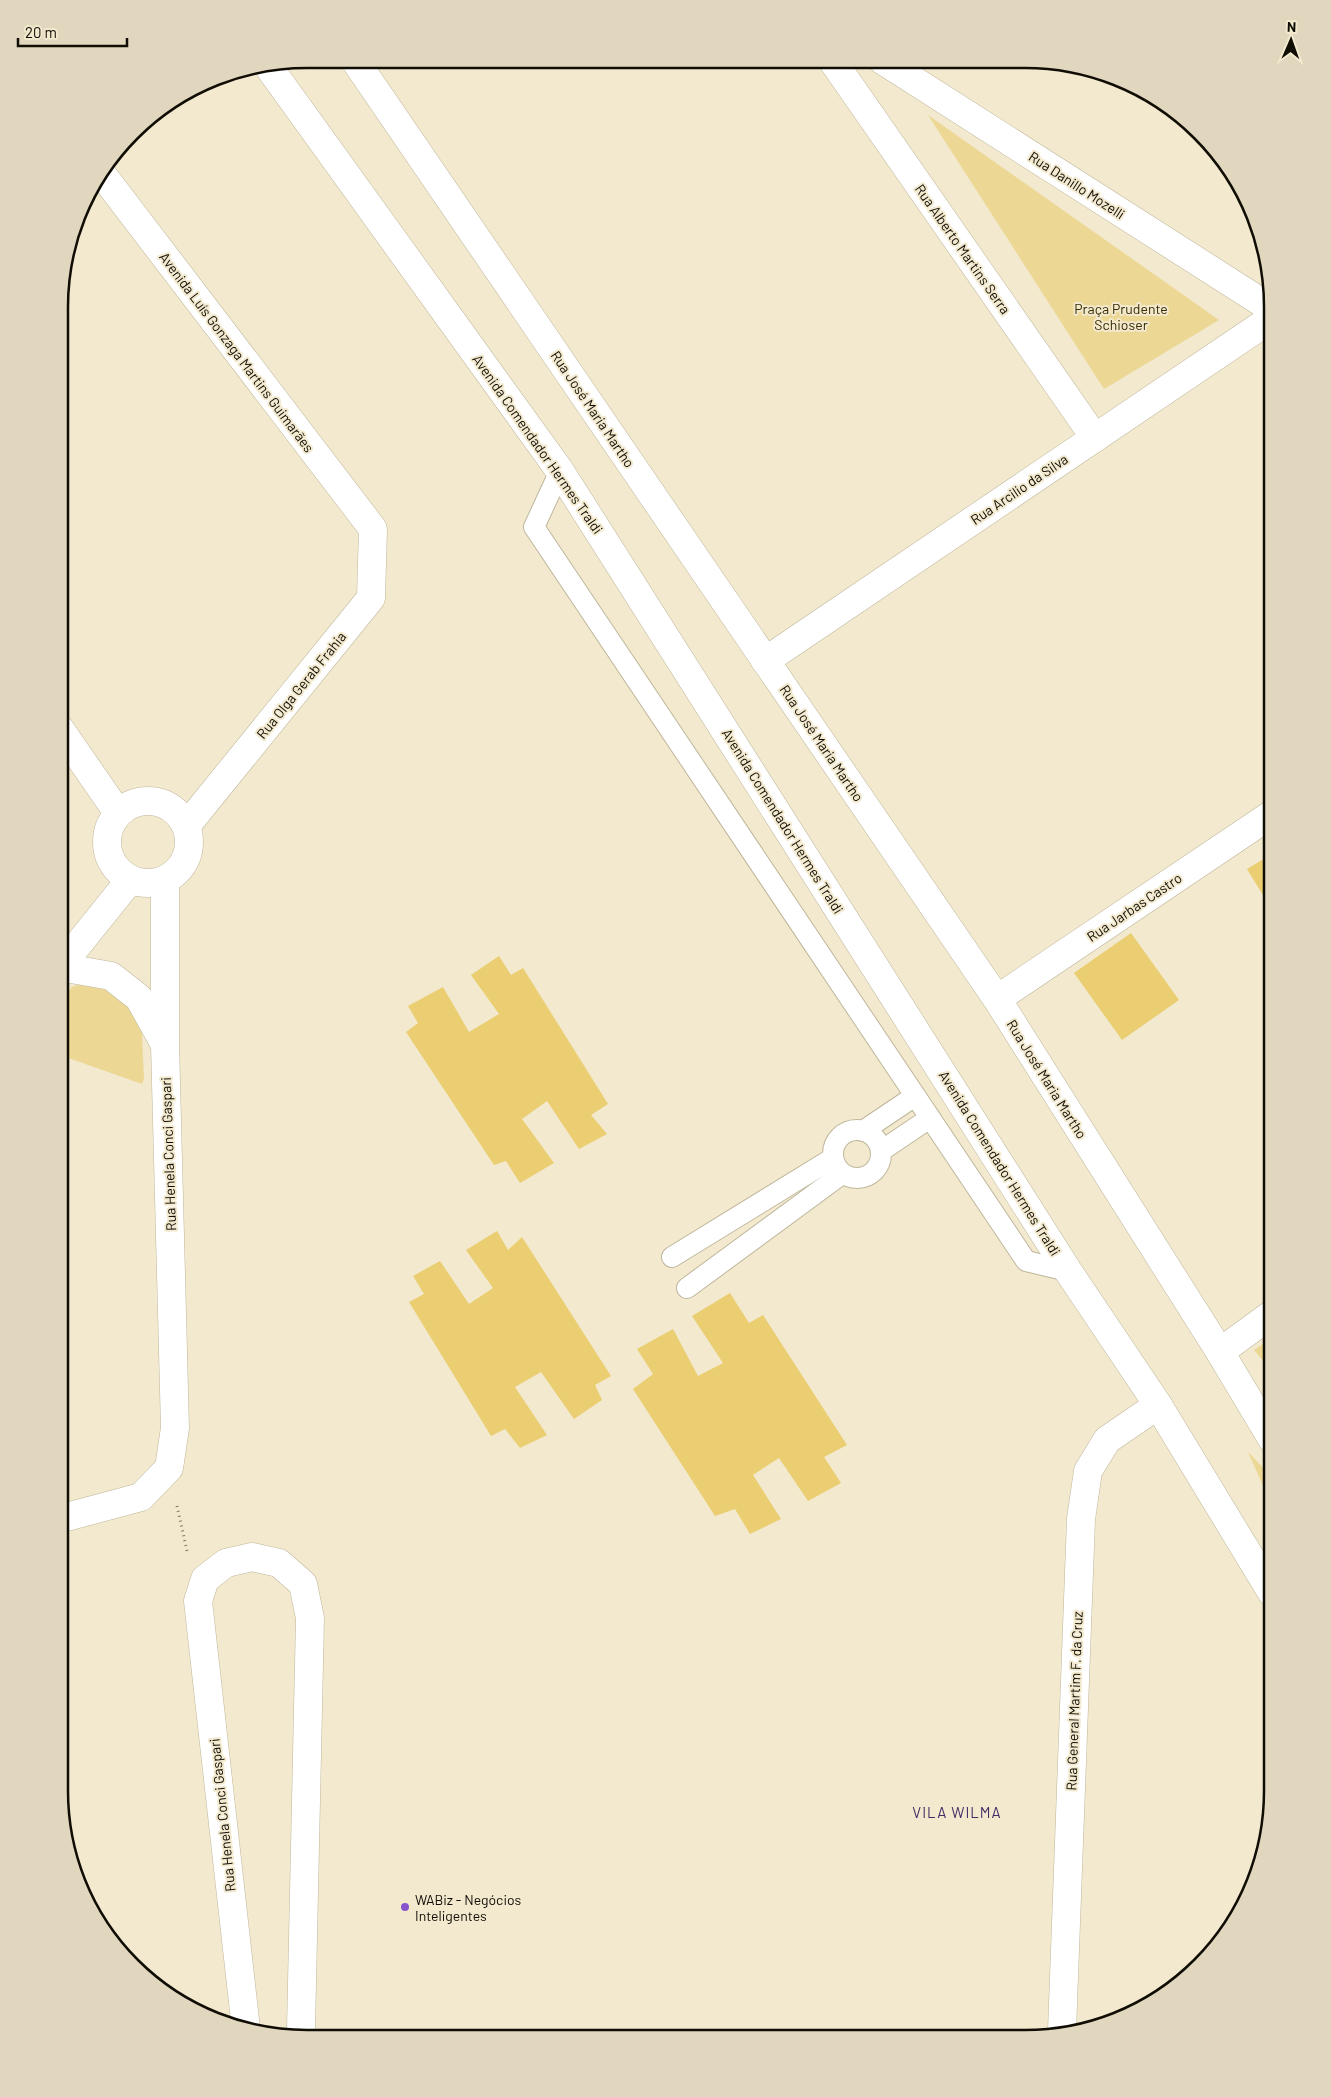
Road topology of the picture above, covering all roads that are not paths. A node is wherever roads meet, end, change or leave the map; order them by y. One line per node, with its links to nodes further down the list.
1 (360, 68): 11 (street, Rua José Maria Martho)
2 (838, 68): 8 (street, Rua Alberto Martins Serra)
3 (895, 68): 6 (street, Rua Danillo Mozelli)
4 (271, 71): 9 (street, Avenida Comendador Hermes Traldi)
5 (105, 178): 10 (street, Avenida Luís Gonzaga Martins Guimarães)
6 (1264, 304)
7 (1264, 323): 8 (street, Rua Arcilio da Silva)
8 (1095, 438): 11 (street, Rua Arcilio da Silva)
9 (560, 471): 22 (lane); 28 (street, Avenida Comendador Hermes Traldi)
10 (373, 530): 15 (street, Rua Olga Gerab Frahia)
11 (765, 661): 20 (street, Rua José Maria Martho)
12 (68, 741): 13 (street)
13 (118, 813): 15 (street); 16 (street)
14 (1264, 819): 20 (street, Rua Jarbas Castro)
15 (186, 825): 17 (street)
16 (130, 880): 17 (street); 18 (street)
17 (165, 880): 21 (street, Rua Henela Conci Gaspari)
18 (68, 957)
19 (68, 968): 21 (street)
20 (997, 999): 31 (street, Rua José Maria Martho)
21 (165, 1044): 34 (street, Rua Henela Conci Gaspari)
22 (915, 1096): 23 (lane); 24 (lane)
23 (930, 1118): 25 (lane); 28 (lane)
24 (863, 1131): 25 (lane); 26 (lane)
25 (881, 1151): 26 (lane)
26 (837, 1166): 27 (lane); 29 (lane)
27 (672, 1257)
28 (1068, 1271): 32 (street, Avenida Comendador Hermes Traldi)
29 (687, 1288)
30 (1264, 1320): 31 (street)
31 (1220, 1352): 33 (street, Rua José Maria Martho)
32 (1158, 1404): 35 (street, Avenida Comendador Hermes Traldi); 37 (street, Rua General Martim F. da Cruz)
33 (1264, 1426)
34 (68, 1517)
35 (1264, 1580)
36 (245, 2021): 38 (street, Rua Henela Conci Gaspari)
37 (1062, 2026)
38 (300, 2030)

